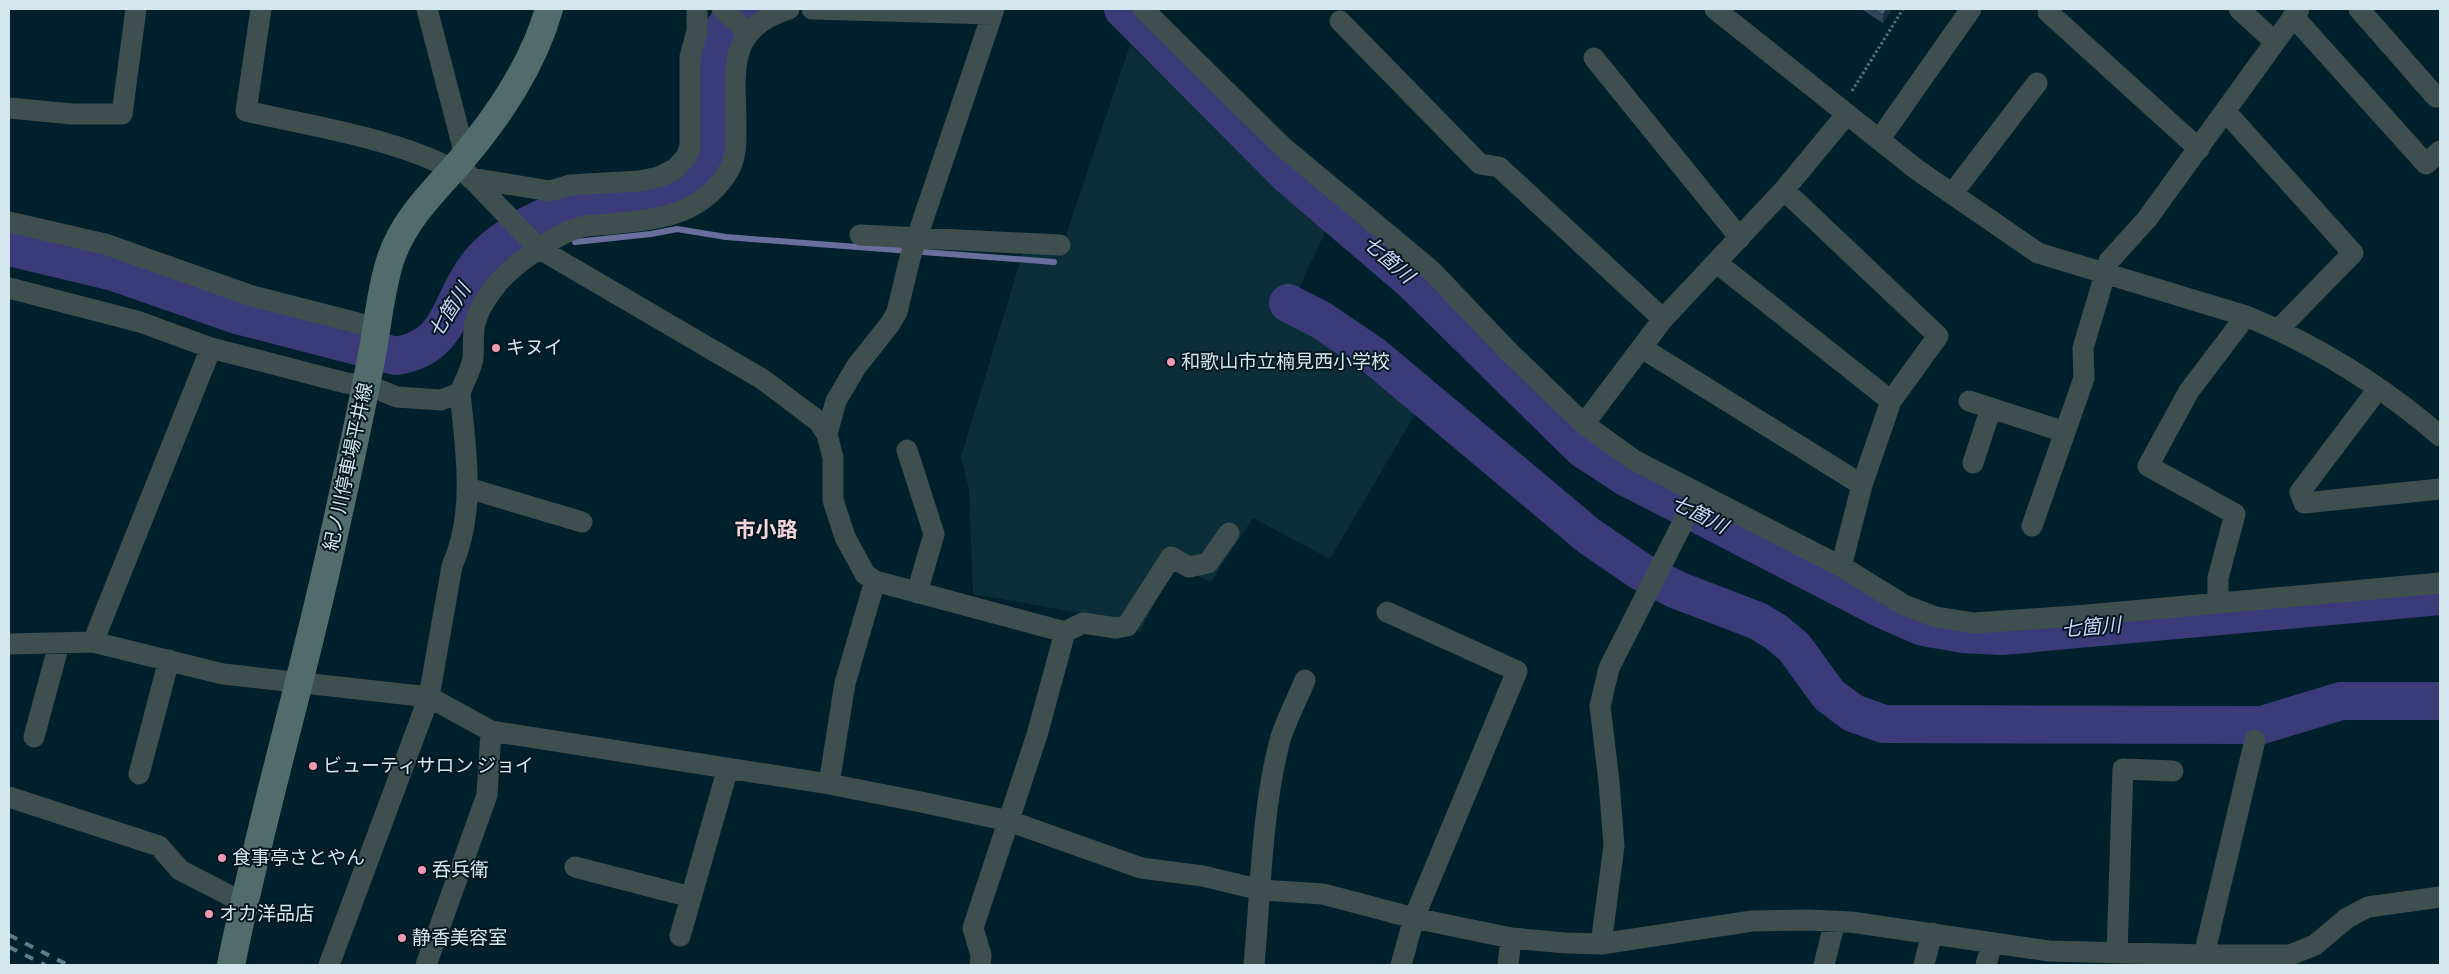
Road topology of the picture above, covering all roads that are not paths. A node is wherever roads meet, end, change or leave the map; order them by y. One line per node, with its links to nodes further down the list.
1 (136, 9): 23 (street)
2 (261, 9): 29 (street)
3 (427, 9): 29 (street)
4 (549, 9): 29 (main road, 紀ノ川停車場平井線)
5 (697, 9): 29 (street)
6 (722, 9): 18 (street)
7 (789, 9): 18 (street)
8 (812, 9): 15 (street)
9 (1142, 9): 53 (street)
10 (1715, 9): 24 (street)
11 (1971, 9): 26 (street)
12 (2051, 9): 27 (street)
13 (2239, 9): 19 (street)
14 (2359, 9): 22 (street)
15 (993, 11): 37 (street)
16 (2296, 12): 19 (street); 28 (street)
17 (1340, 20): 42 (street)
18 (745, 30): 36 (street)
19 (2275, 42): 25 (street)
20 (1594, 58): 34 (street)
21 (2038, 83): 31 (street)
22 (2436, 97)
23 (9, 108)
24 (1840, 110): 26 (street); 30 (street)
25 (2226, 112): 27 (street); 43 (street)
26 (1879, 140): 31 (street)
27 (2198, 149): 39 (street)
28 (2440, 151)
29 (461, 166): 36 (street); 44 (main road, 紀ノ川停車場平井線)
30 (1784, 190): 34 (street); 50 (street)
31 (1952, 194): 39 (street)
32 (9, 222): 44 (street)
33 (860, 235): 37 (street)
34 (1740, 238): 38 (street)
35 (1060, 245): 37 (street)
36 (536, 246): 49 (street); 56 (street)
37 (914, 246): 56 (street)
38 (1717, 262): 42 (street); 50 (street)
39 (2106, 274): 41 (street); 55 (street)
40 (9, 288): 45 (street)
41 (2246, 316): 43 (street); 70 (street)
42 (1663, 319): 46 (street)
43 (2278, 329): 48 (street)
44 (376, 332): 47 (main road, 紀ノ川停車場平井線)
45 (211, 348): 47 (street); 73 (street)
46 (1642, 348): 53 (street); 59 (street)
47 (368, 378): 49 (street); 78 (main road, 紀ノ川停車場平井線)
48 (2378, 389): 54 (street); 61 (street)
49 (460, 394): 60 (street)
50 (1891, 401): 59 (street)
51 (1969, 401): 52 (street)
52 (1991, 408): 55 (street); 58 (street)
53 (1584, 424): 62 (street)
54 (2438, 429)
55 (2065, 432): 64 (street)
56 (827, 434): 67 (street)
57 (907, 450): 69 (street)
58 (1973, 463)
59 (1862, 485): 66 (street)
60 (468, 488): 63 (street); 79 (street)
61 (2440, 489)
62 (1693, 503): 66 (street); 100 (street)
63 (582, 522)
64 (2032, 526)
65 (1229, 533): 72 (street)
66 (1841, 566): 70 (street)
67 (875, 581): 69 (street); 86 (street)
68 (2440, 583): 70 (street)
69 (917, 593): 72 (street)
70 (2218, 602)
71 (1387, 612): 94 (street)
72 (1065, 632): 88 (street)
73 (93, 642): 75 (street); 76 (street)
74 (9, 644): 75 (street)
75 (59, 644): 81 (street)
76 (168, 660): 78 (street); 85 (street)
77 (1305, 680): 90 (street)
78 (299, 682): 79 (street); 93 (main road, 紀ノ川停車場平井線)
79 (429, 697): 80 (street); 105 (street)
80 (491, 731): 83 (street); 106 (street)
81 (34, 737)
82 (2255, 740): 102 (street)
83 (728, 768): 86 (street); 91 (street)
84 (2173, 772): 101 (street)
85 (140, 774)
86 (829, 784): 88 (street)
87 (9, 797): 93 (street)
88 (1009, 820): 90 (street); 107 (street)
89 (576, 868): 91 (street)
90 (1261, 890): 94 (street); 108 (street)
91 (691, 897): 97 (street)
92 (2440, 897): 103 (street)
93 (244, 903): 104 (main road, 紀ノ川停車場平井線)
94 (1414, 918): 98 (street); 109 (street)
95 (1834, 921): 96 (street); 100 (street); 111 (street)
96 (1932, 933): 99 (street); 112 (street)
97 (680, 936)
98 (1511, 938): 100 (street); 110 (street)
99 (1992, 942): 101 (street); 113 (street)
100 (1601, 944)
101 (2117, 953): 102 (street)
102 (2204, 955): 103 (street)
103 (2243, 960)
104 (231, 965)
105 (329, 965)
106 (426, 965)
107 (980, 965)
108 (1254, 965)
109 (1401, 965)
110 (1508, 965)
111 (1824, 965)
112 (1924, 965)
113 (1986, 965)

